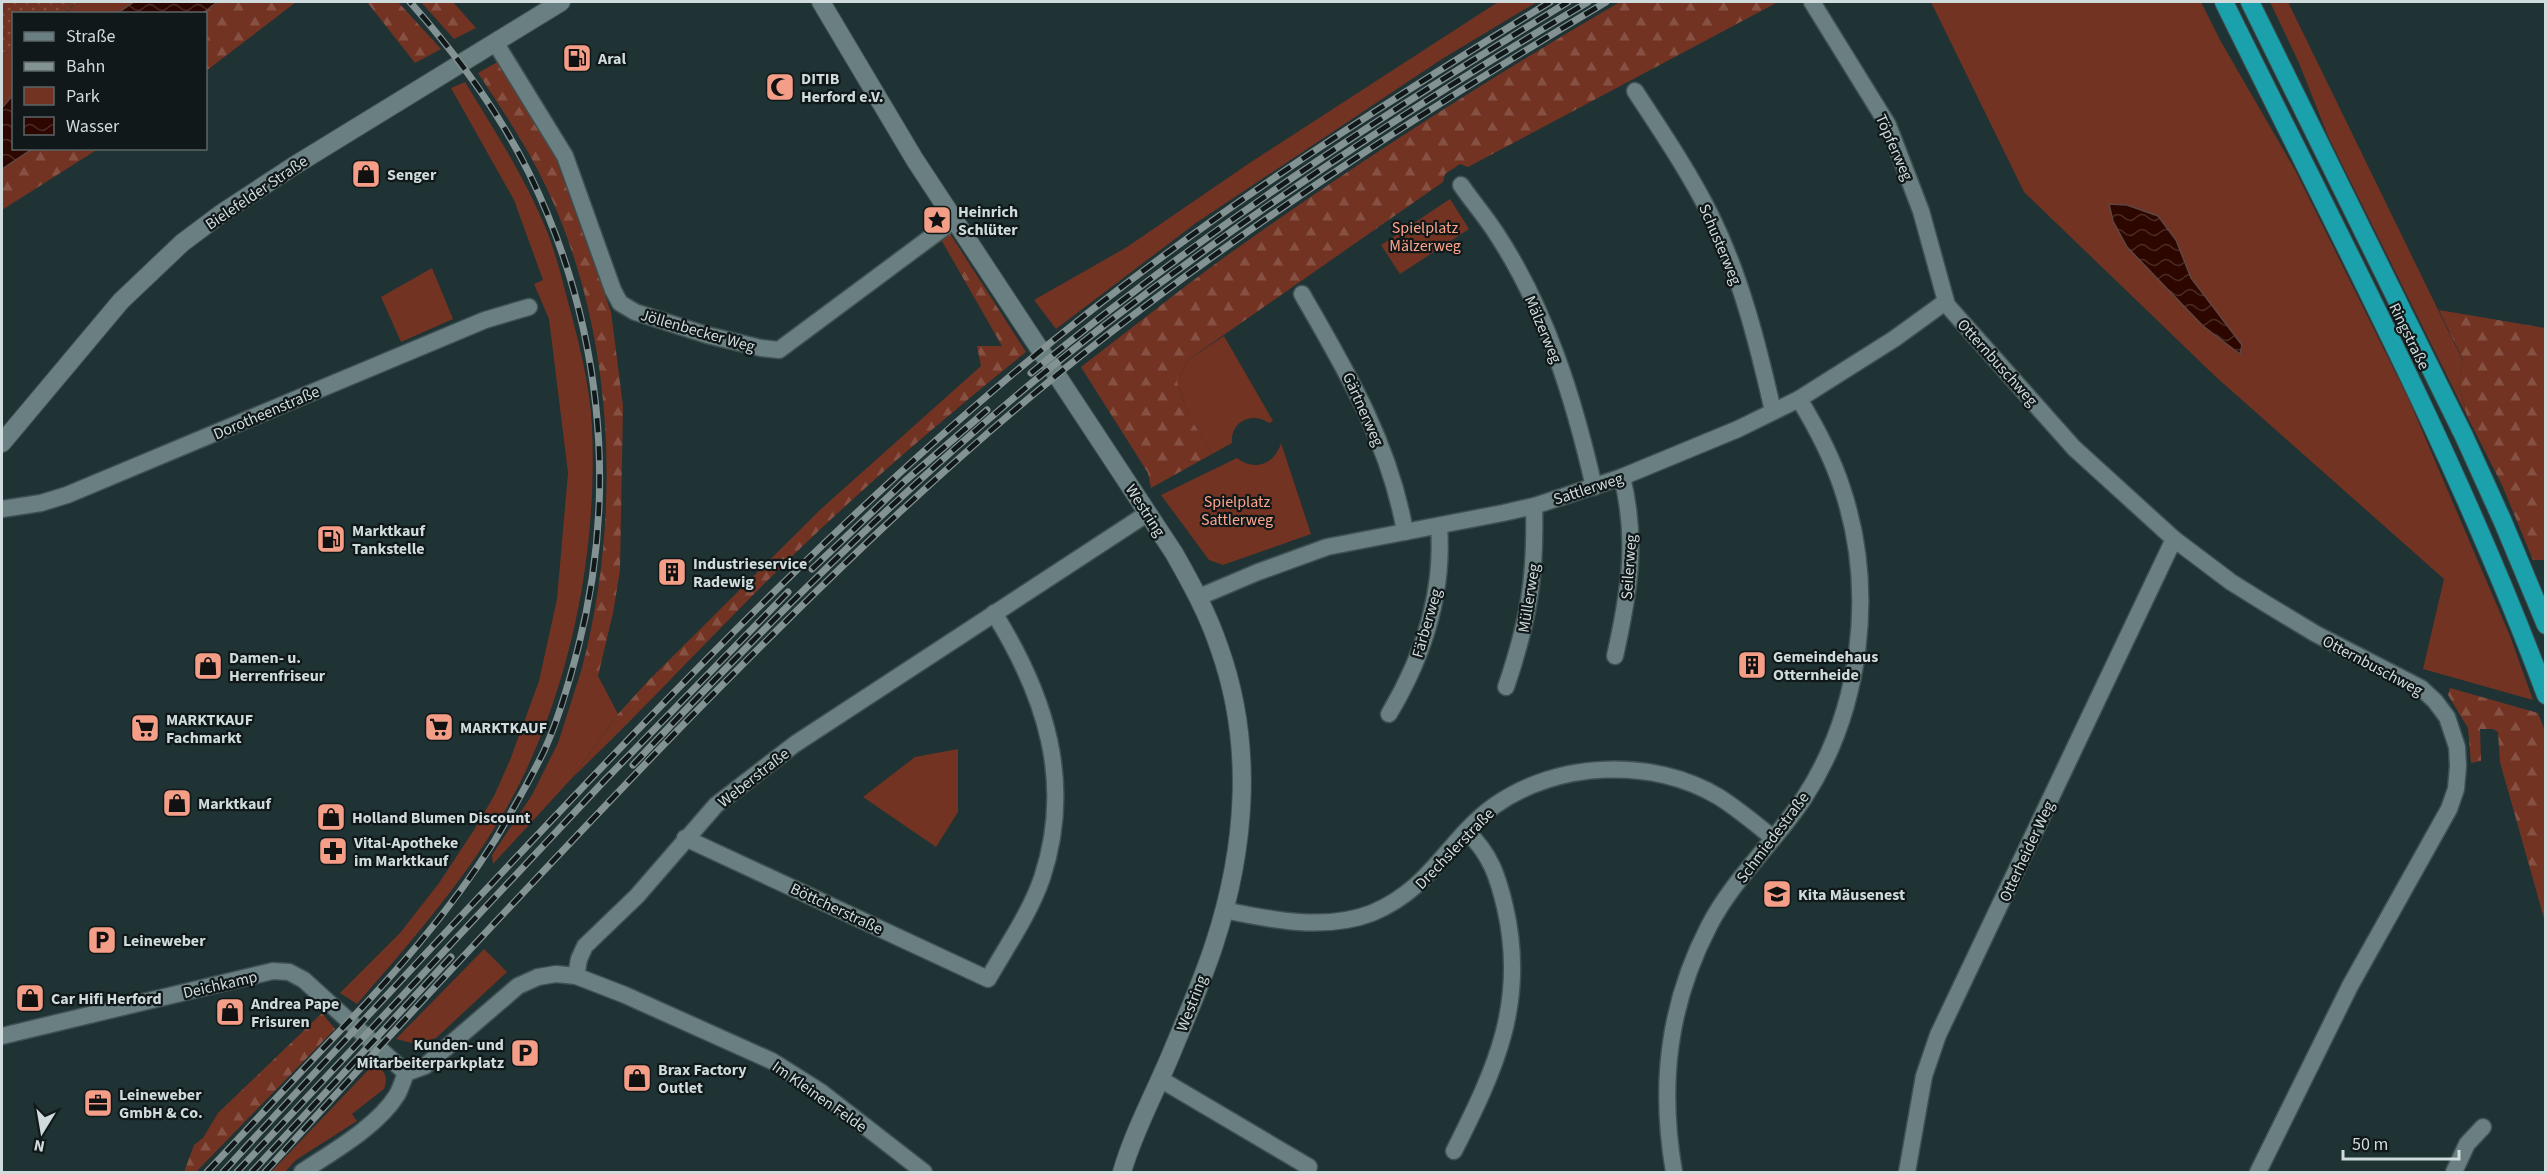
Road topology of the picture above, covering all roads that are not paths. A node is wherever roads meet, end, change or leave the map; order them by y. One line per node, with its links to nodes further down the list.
1 (561, 2): 6 (street, Bielefelder Straße)
2 (821, 2): 9 (street, Westring)
3 (1812, 2): 11 (street, Töpferweg)
4 (2224, 2): 29 (highway, Ringstraße)
5 (2250, 2): 26 (highway, Ringstraße)
6 (495, 42): 9 (street, Jöllenbecker Weg); 15 (street, Bielefelder Straße)
7 (1635, 91): 14 (street, Schusterweg)
8 (1461, 185): 17 (street, Mälzerweg)
9 (954, 220): 20 (street, Westring)
10 (1302, 294): 22 (street, Gärtnerweg)
11 (1947, 305): 13 (street, Sattlerweg); 23 (street, Otternbuschweg)
12 (529, 307): 19 (street, Dorotheenstraße)
13 (1799, 399): 14 (street, Sattlerweg); 33 (street, Schmiedestraße)
14 (1773, 411): 16 (street, Sattlerweg)
15 (2, 443)
16 (1622, 477): 17 (street, Sattlerweg); 27 (street, Seilerweg)
17 (1594, 487): 18 (street, Sattlerweg)
18 (1534, 506): 21 (street, Sattlerweg); 28 (street, Müllerweg)
19 (2, 509)
20 (1148, 513): 24 (street, Westring); 25 (street, Weberstraße)
21 (1439, 526): 22 (street, Sattlerweg); 30 (street, Färberweg)
22 (1405, 532): 24 (street, Sattlerweg)
23 (2174, 539): 46 (street, Otterheider Weg); 47 (street, Otternbuschweg)
24 (1198, 597): 34 (street, Westring)
25 (994, 613): 32 (street, Weberstraße); 32 (street, Böttcherstraße)
26 (2546, 625)
27 (1615, 656)
28 (1506, 687)
29 (2546, 694)
30 (1389, 714)
31 (1467, 832): 33 (street, Drechslerstraße); 34 (street, Drechslerstraße); 40 (street)
32 (685, 838): 35 (street, Weberstraße)
33 (1773, 838): 45 (street, Schmiedestraße)
34 (1224, 910): 38 (street, Westring)
35 (576, 976): 37 (street); 44 (street, Im Kleinen Felde)
36 (2, 1036): 37 (street, Deichkamp)
37 (406, 1073): 43 (street)
38 (1160, 1079): 41 (street); 42 (street, Westring)
39 (2482, 1127): 48 (street)
40 (1454, 1151)
41 (1309, 1167)
42 (1122, 1170)
43 (302, 1173)
44 (924, 1173)
45 (1674, 1173)
46 (1907, 1173)
47 (2258, 1173)
48 (2454, 1173)

